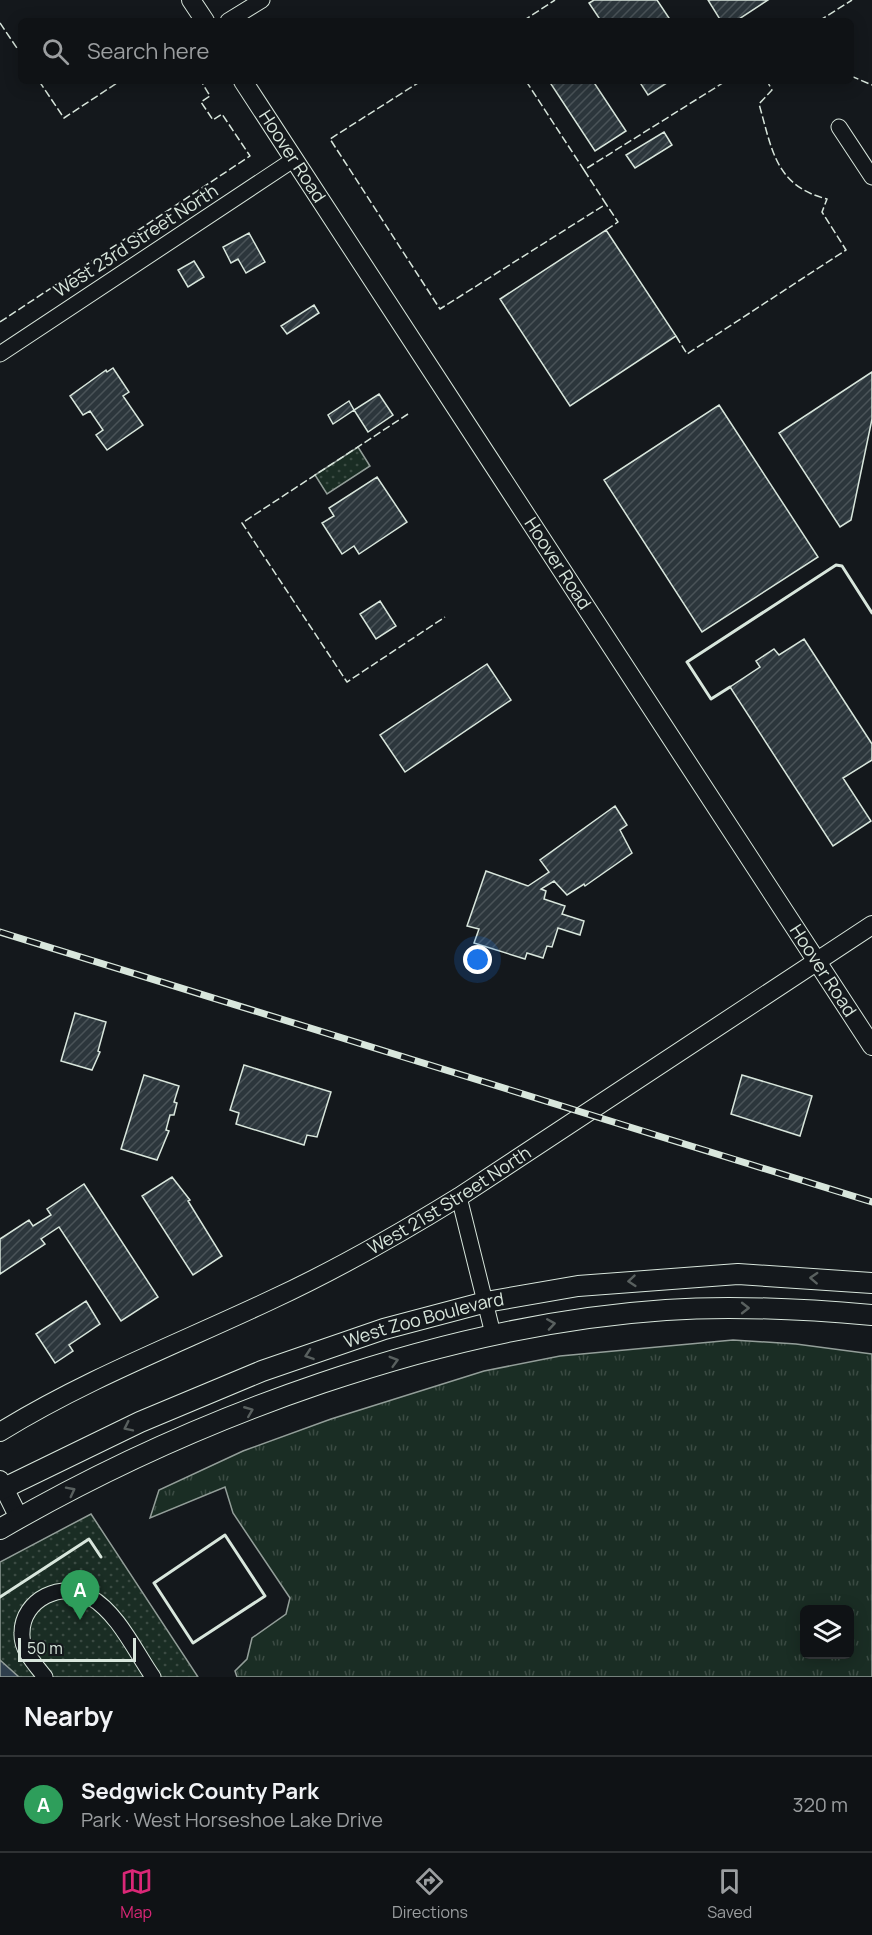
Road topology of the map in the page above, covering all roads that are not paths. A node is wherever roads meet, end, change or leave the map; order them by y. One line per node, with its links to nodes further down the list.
1 (191, 0): 3 (street)
2 (262, 0): 4 (street)
3 (203, 18)
4 (233, 18)
5 (245, 84): 7 (street, Hoover Road)
6 (839, 127): 8 (street)
7 (293, 160): 9 (street, West 23rd Street North); 11 (street, Hoover Road)
8 (872, 177)
9 (0, 354)
10 (872, 925): 11 (street, West 21st Street North)
11 (815, 961): 12 (street, Hoover Road); 13 (street, West 21st Street North)
12 (872, 1046)
13 (459, 1197): 15 (street); 18 (street, West 21st Street North)
14 (872, 1283): 15 (main road, West Zoo Boulevard, one-way to 15)
15 (486, 1302): 17 (street); 19 (main road, West Zoo Boulevard, one-way to 19)
16 (872, 1316): 17 (main road, West Zoo Boulevard, one-way to 16)
17 (493, 1334): 20 (main road, West Zoo Boulevard, one-way to 17)
18 (0, 1432)
19 (1, 1486): 20 (street)
20 (19, 1518): 21 (main road)
21 (0, 1529)
22 (45, 1677): 23 (street)
23 (153, 1677)

